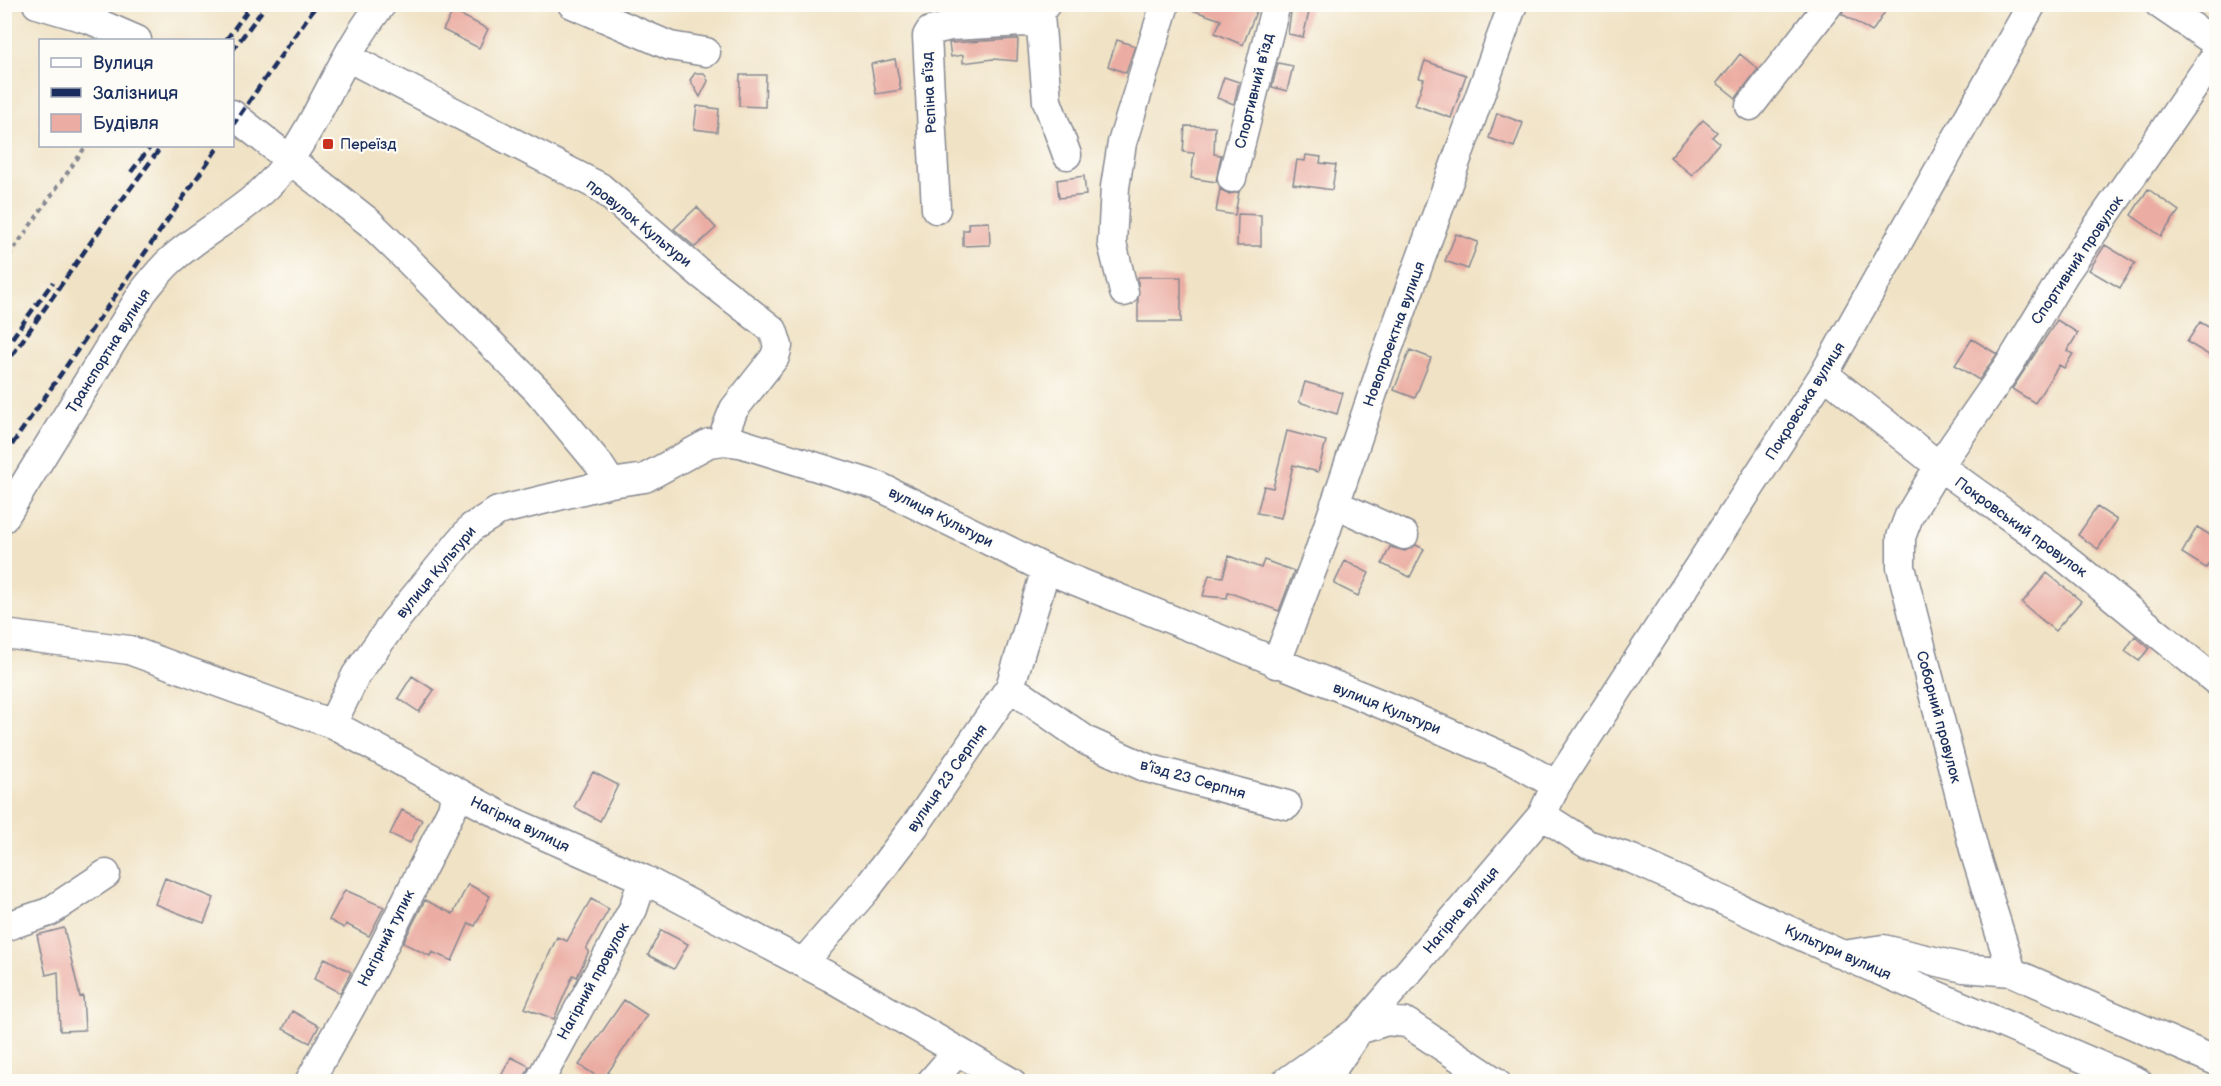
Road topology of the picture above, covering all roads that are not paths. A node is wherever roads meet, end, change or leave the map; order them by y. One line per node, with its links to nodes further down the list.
1 (37, 4): 11 (street)
2 (382, 4): 15 (street, Транспортна вулиця)
3 (572, 4): 13 (street)
4 (1165, 4): 22 (street)
5 (1276, 4): 20 (street, Спортивний в’їзд)
6 (1513, 4): 27 (street, Новопроектна вулиця)
7 (1829, 4): 16 (street)
8 (2032, 4): 23 (street, Покровська вулиця)
9 (2159, 4): 12 (street)
10 (1043, 10): 18 (street); 21 (street, Рєпіна в’їзд)
11 (135, 39)
12 (2217, 43)
13 (706, 52)
14 (2217, 55): 25 (street, Спортивний провулок)
15 (347, 57): 19 (street, Транспортна вулиця); 24 (street, провулок Культури)
16 (1750, 106)
17 (234, 116): 19 (street)
18 (1067, 155)
19 (290, 159): 26 (street); 28 (street, Транспортна вулиця)
20 (1232, 178)
21 (936, 209)
22 (1124, 292)
23 (1824, 374): 25 (street, Покровський провулок); 36 (street, Покровська вулиця)
24 (722, 441): 26 (street, вулиця Культури); 30 (street, вулиця Культури)
25 (1939, 466): 33 (street, Покровський провулок); 45 (street, Соборний провулок)
26 (611, 483): 35 (street, вулиця Культури)
27 (1335, 504): 29 (street); 32 (street, Новопроектна вулиця)
28 (4, 518)
29 (1404, 535)
30 (1046, 569): 32 (street, вулиця Культури); 34 (street, вулиця 23 Серпня)
31 (4, 634): 35 (street, Нагірна вулиця)
32 (1276, 664): 36 (street, вулиця Культури)
33 (2217, 681)
34 (1010, 687): 38 (street, в’їзд 23 Серпня); 44 (street, вулиця 23 Серпня)
35 (332, 724): 37 (street, Нагірна вулиця)
36 (1556, 785): 39 (street, Нагірна вулиця)
37 (456, 792): 41 (street, Нагірна вулиця); 49 (street, Нагірний тупик)
38 (1287, 805)
39 (1542, 814): 43 (street, Культури вулиця); 46 (street, Нагірна вулиця)
40 (106, 874): 42 (street)
41 (643, 879): 44 (street, Нагірна вулиця); 50 (street, Нагірний провулок)
42 (4, 927)
43 (1843, 955): 45 (street); 56 (street, Культури вулиця)
44 (803, 963): 47 (street, Нагірна вулиця)
45 (2012, 972): 48 (street)
46 (1359, 1030): 53 (street, Нагірна вулиця); 54 (street, Нагірна вулиця); 55 (street)
47 (957, 1052): 51 (street); 52 (street, Нагірна вулиця)
48 (2217, 1061)
49 (309, 1082)
50 (539, 1082)
51 (931, 1082)
52 (1011, 1082)
53 (1286, 1082)
54 (1324, 1082)
55 (1496, 1082)
56 (2138, 1082)

